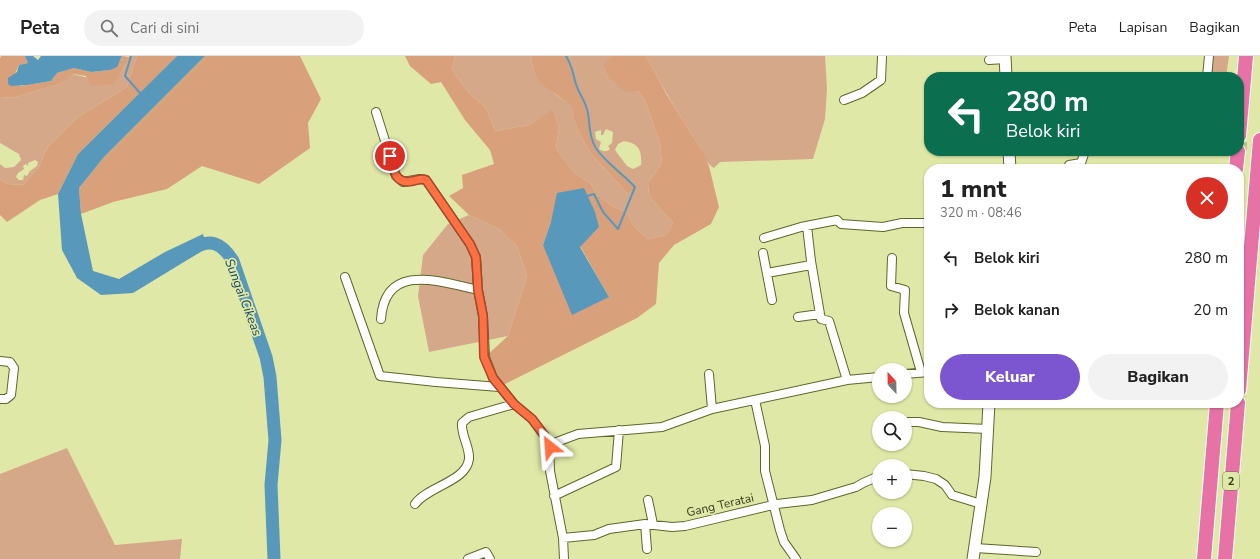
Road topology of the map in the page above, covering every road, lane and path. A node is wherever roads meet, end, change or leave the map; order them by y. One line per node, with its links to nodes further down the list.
1 (882, 56): 9 (street)
2 (1209, 56): 7 (street)
3 (1246, 56): 8 (highway)
4 (1006, 58): 5 (street); 6 (street)
5 (989, 60)
6 (1006, 72)
7 (1207, 72)
8 (1244, 79)
9 (844, 100)
10 (376, 112): 22 (street)
11 (1260, 142): 27 (highway)
12 (1083, 156): 13 (street)
13 (1075, 164)
14 (924, 223): 15 (street)
15 (807, 226): 16 (street); 19 (street)
16 (764, 238)
17 (763, 253): 20 (street)
18 (892, 258): 29 (street)
19 (811, 265): 20 (street); 24 (street)
20 (767, 273): 23 (street)
21 (345, 277): 35 (street)
22 (478, 290): 26 (street); 35 (street)
23 (772, 300)
24 (820, 314): 25 (street); 34 (street)
25 (798, 318)
26 (381, 319)
27 (1244, 331)
28 (0, 361): 36 (street)
29 (924, 369)
30 (924, 372): 31 (street)
31 (912, 373)
32 (709, 374): 42 (street)
33 (872, 378): 34 (street)
34 (847, 380): 37 (street)
35 (499, 387): 38 (street)
36 (0, 398)
37 (755, 400): 42 (street); 53 (street)
38 (514, 404): 46 (street); 51 (street)
39 (989, 408): 44 (street)
40 (1217, 408): 64 (highway, 2)
41 (1238, 408): 65 (highway, 2)
42 (712, 409): 45 (street)
43 (912, 422): 44 (street)
44 (988, 429): 52 (street)
45 (619, 430): 46 (street); 49 (street)
46 (550, 447): 49 (street)
47 (912, 475): 52 (street)
48 (872, 479): 53 (street, Gang Teratai)
49 (554, 496): 55 (street)
50 (648, 500): 54 (street)
51 (415, 504)
52 (981, 504): 58 (street)
53 (774, 505): 54 (street, Gang Teratai); 63 (street)
54 (649, 524): 55 (street, Gang Teratai); 56 (street)
55 (563, 538): 59 (street)
56 (647, 548)
57 (1036, 552): 58 (street)
58 (974, 553)
59 (564, 556): 62 (street)
60 (468, 559): 61 (street)
61 (490, 559)
62 (555, 559)
63 (796, 559)
64 (1204, 559)
65 (1225, 559)

